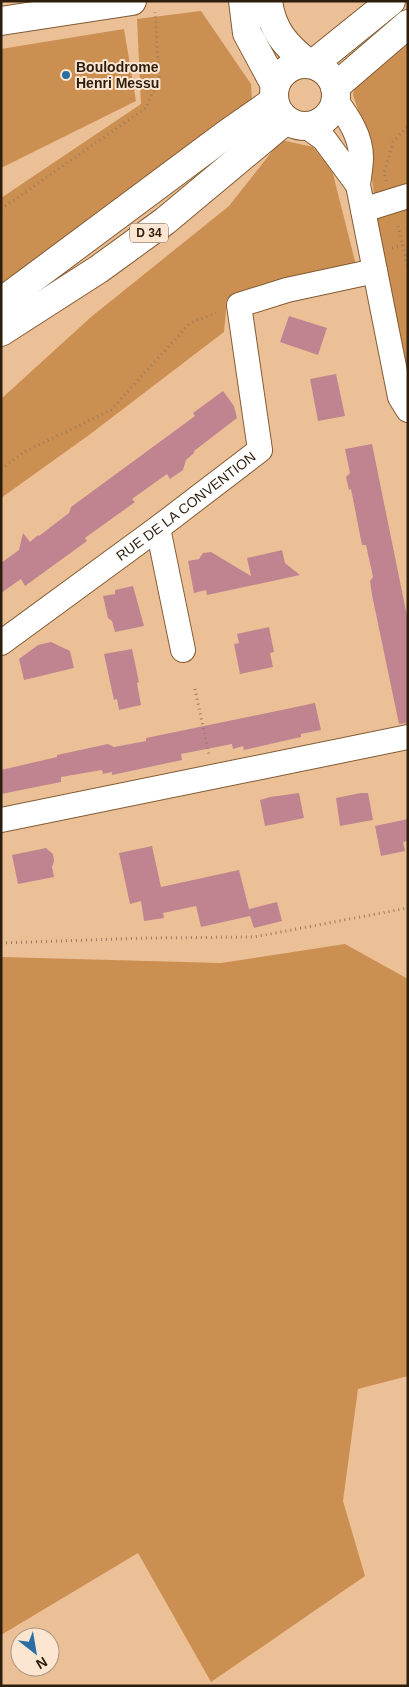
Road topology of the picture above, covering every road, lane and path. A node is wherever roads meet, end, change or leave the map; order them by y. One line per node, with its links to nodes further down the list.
1 (243, 1): 9 (main road)
2 (268, 1): 7 (main road)
3 (390, 1): 7 (main road)
4 (144, 6): 5 (main road); 12 (path)
5 (1, 21)
6 (408, 24): 8 (main road)
7 (311, 64): 8 (main road); 9 (main road)
8 (336, 94): 9 (main road); 10 (street)
9 (285, 108): 10 (street); 17 (main road, D 34); 19 (main road, D 34)
10 (358, 185): 13 (street)
11 (408, 196): 13 (street)
12 (1, 209)
13 (363, 210): 16 (street)
14 (403, 245): 15 (path)
15 (408, 270)
16 (375, 271): 18 (street); 20 (street)
17 (1, 302)
18 (239, 305): 21 (path); 22 (street, RUE DE LA CONVENTION)
19 (1, 332)
20 (408, 410)
21 (1, 469)
22 (158, 528): 23 (street, RUE DE LA CONVENTION); 24 (street)
23 (1, 643)
24 (183, 650)
25 (195, 689): 27 (path)
26 (408, 737): 27 (street)
27 (214, 776): 28 (street)
28 (1, 820)
29 (408, 908): 30 (path)
30 (1, 943)

